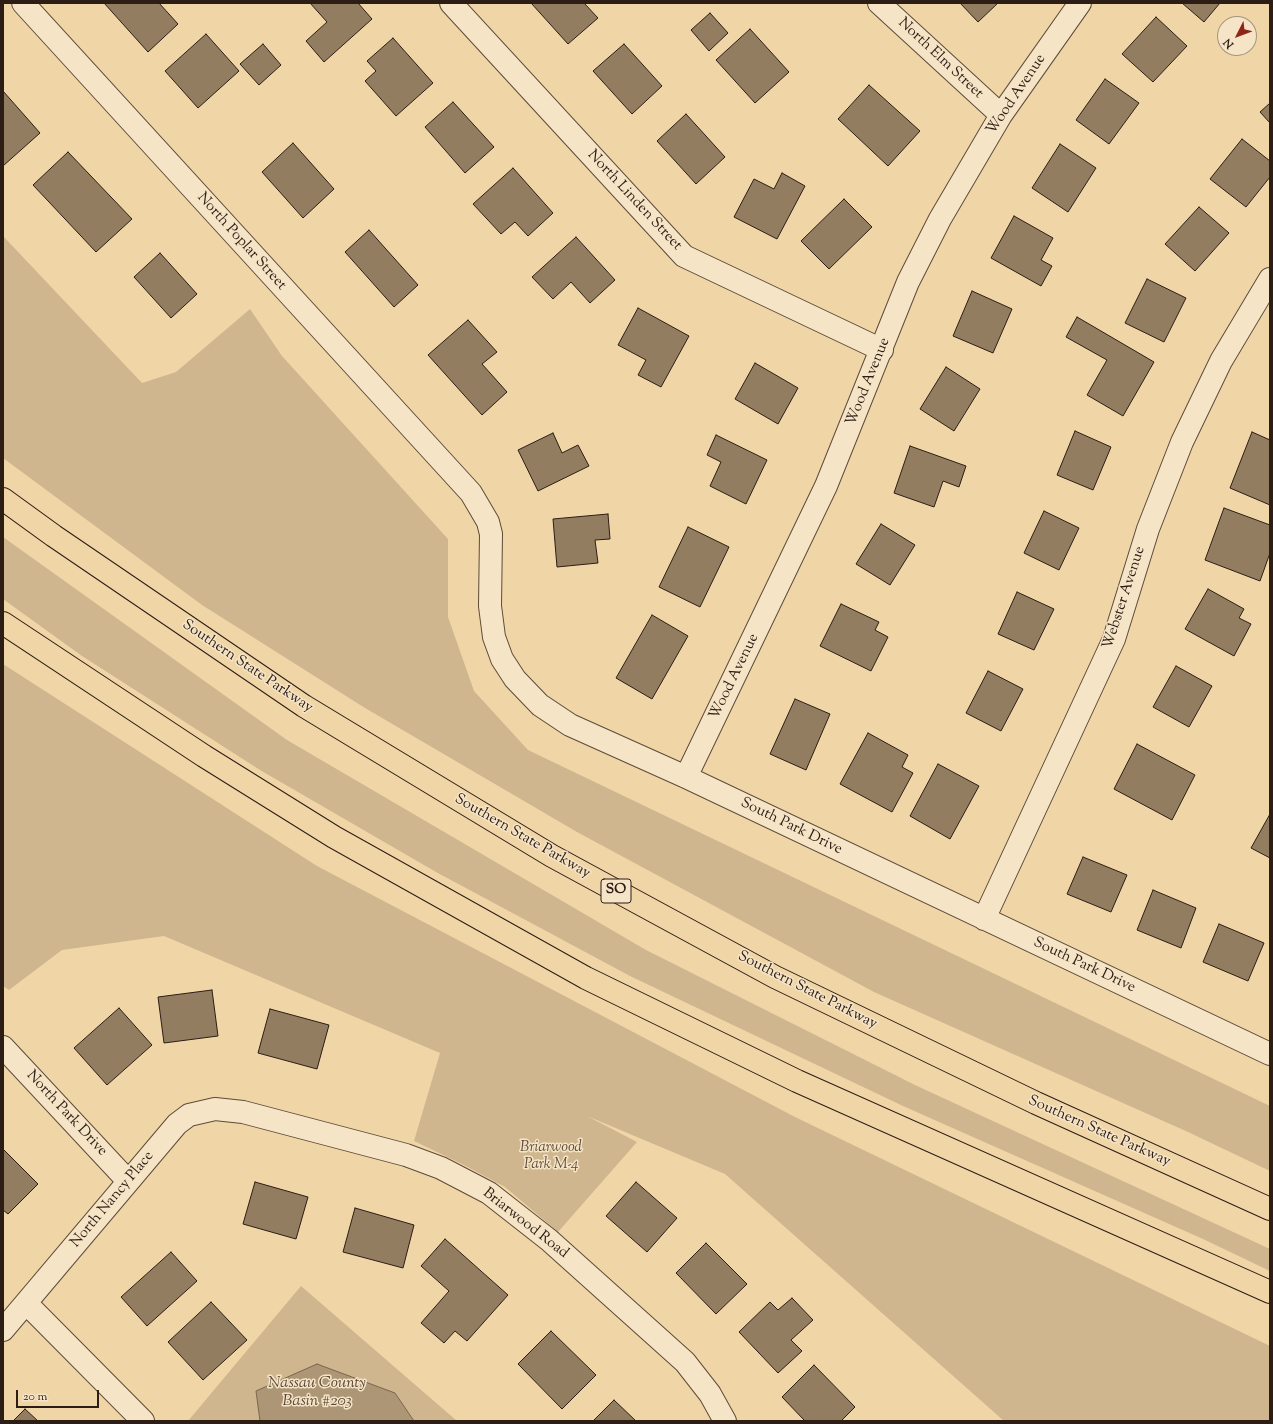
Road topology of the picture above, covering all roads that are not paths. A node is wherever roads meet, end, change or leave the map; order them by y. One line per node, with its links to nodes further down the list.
1 (23, 3): 8 (street, North Poplar Street)
2 (451, 3): 7 (street, North Linden Street)
3 (880, 3): 5 (street, North Elm Street)
4 (1080, 3): 5 (street, Wood Avenue)
5 (1001, 115): 7 (street, Wood Avenue)
6 (1270, 279): 12 (street, Webster Avenue)
7 (882, 350): 11 (street, Wood Avenue)
8 (459, 480): 11 (street, South Park Drive)
9 (3, 499): 17 (highway, Southern State Parkway / SO)
10 (3, 623): 18 (highway)
11 (686, 777): 12 (street, South Park Drive)
12 (984, 919): 14 (street, South Park Drive)
13 (3, 1047): 16 (street, North Park Drive)
14 (1270, 1054)
15 (243, 1112): 16 (street, North Nancy Place); 22 (street, Briarwood Road)
16 (128, 1181): 19 (street, North Nancy Place)
17 (1270, 1209)
18 (1270, 1292)
19 (26, 1303): 20 (street, North Nancy Place); 21 (street)
20 (3, 1330)
21 (143, 1421)
22 (725, 1421)

